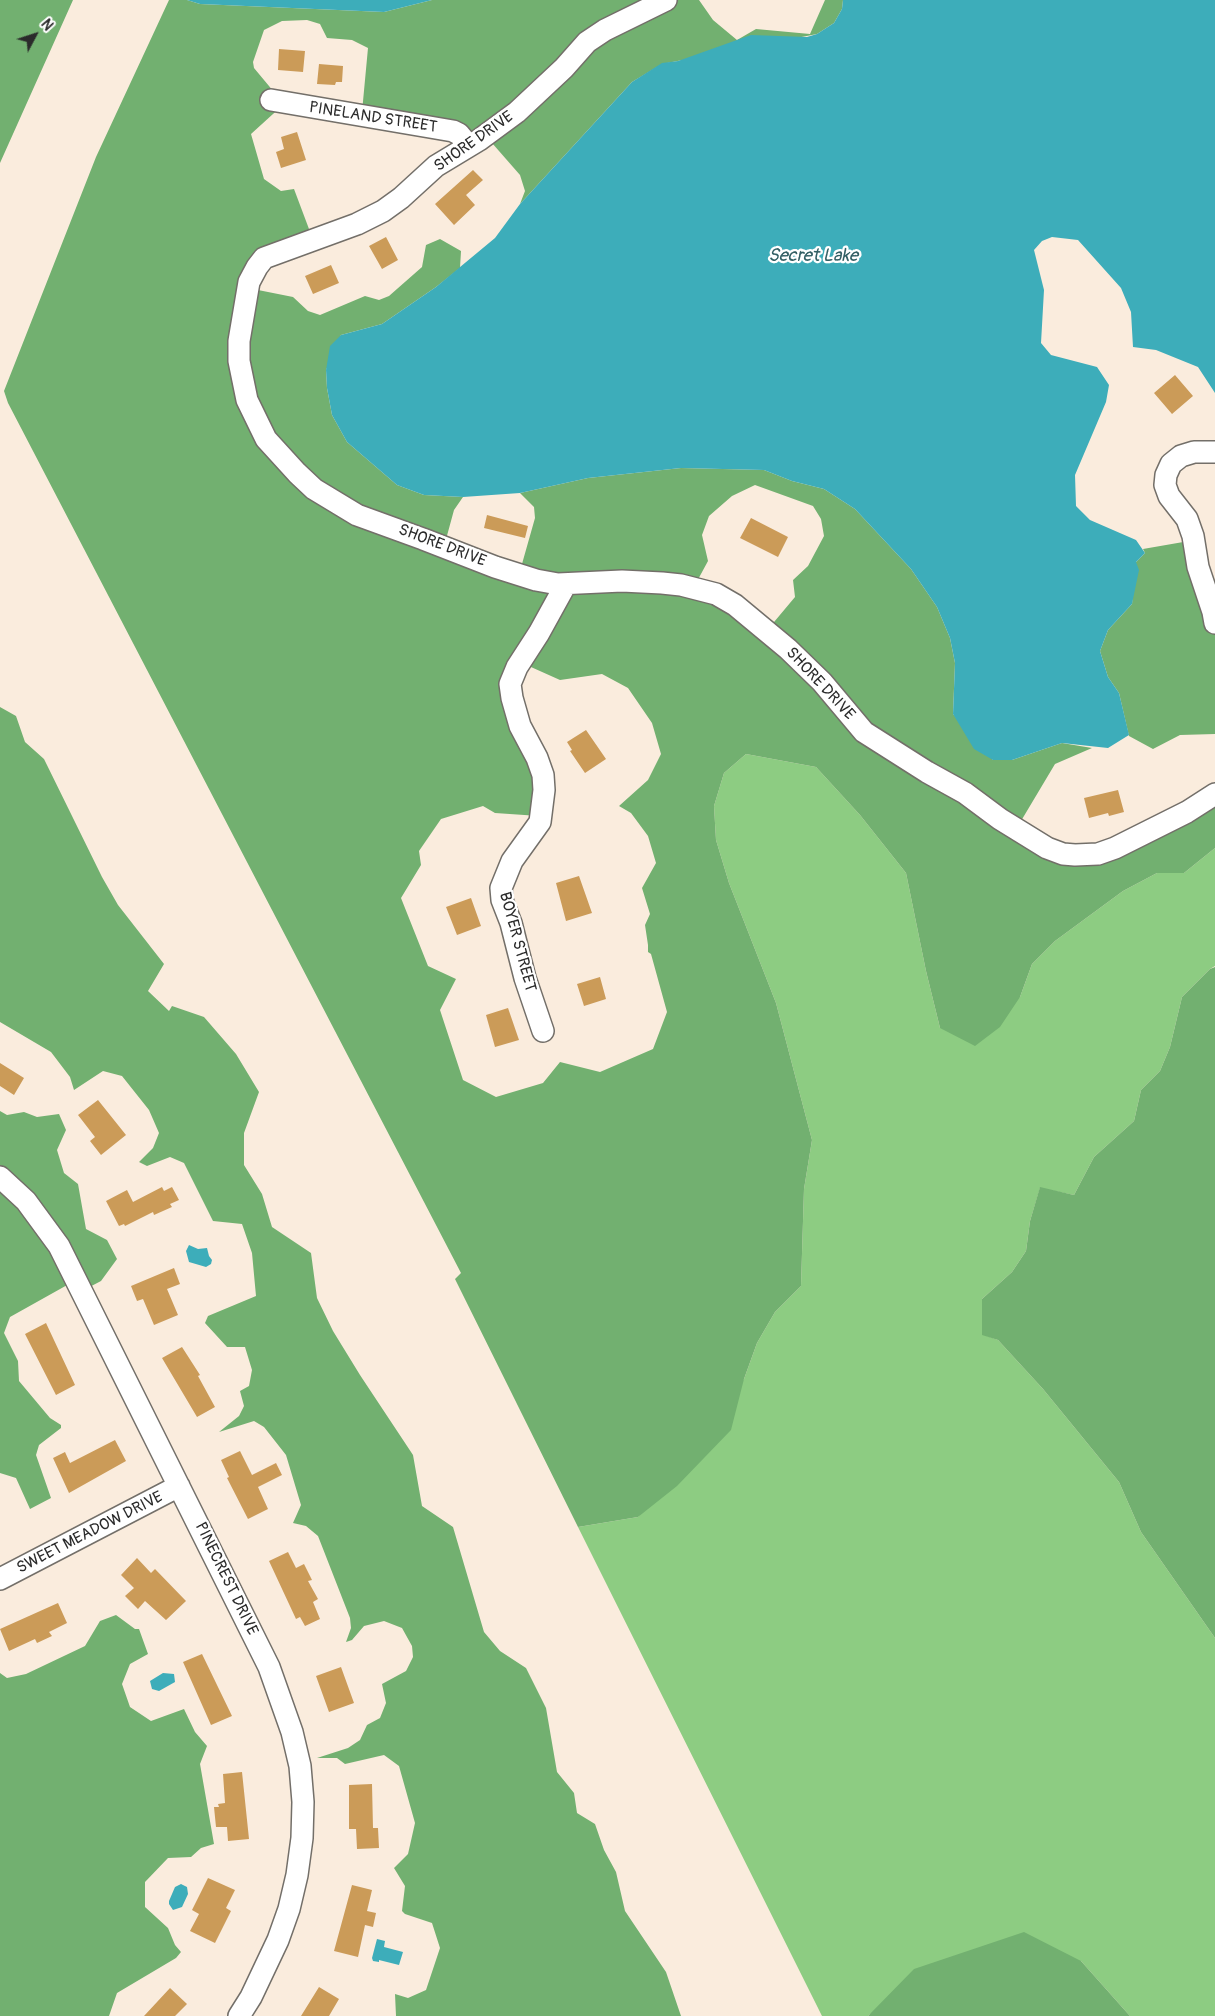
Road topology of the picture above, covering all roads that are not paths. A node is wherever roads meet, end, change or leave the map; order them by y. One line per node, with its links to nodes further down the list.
1 (666, 0): 3 (street, SHORE DRIVE)
2 (271, 100): 3 (street, PINELAND STREET)
3 (469, 146): 5 (street, SHORE DRIVE)
4 (1215, 452): 6 (street)
5 (566, 584): 7 (street, SHORE DRIVE); 8 (street, BOYER STREET)
6 (1215, 623)
7 (1215, 794)
8 (543, 1031)
9 (0, 1177): 10 (street, PINECREST DRIVE)
10 (180, 1486): 11 (street, SWEET MEADOW DRIVE); 12 (street, PINECREST DRIVE)
11 (0, 1579)
12 (240, 2016)

